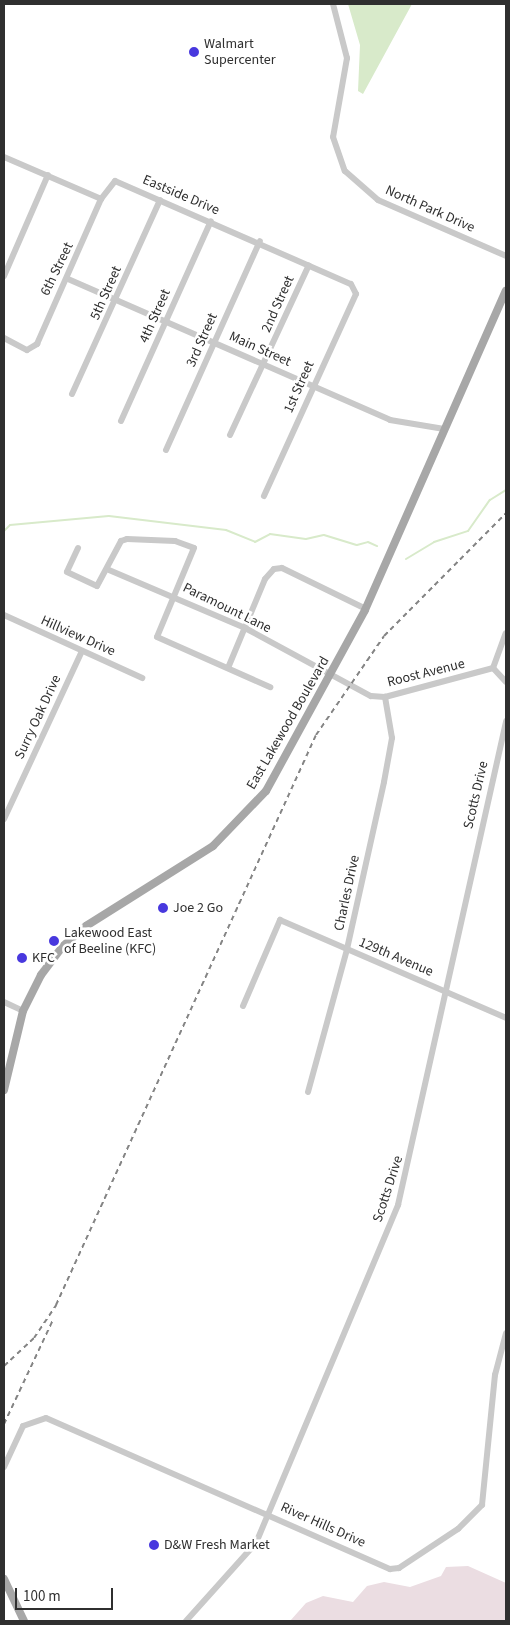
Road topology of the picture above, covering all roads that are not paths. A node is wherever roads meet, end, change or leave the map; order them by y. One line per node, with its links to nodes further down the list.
1 (334, 4): 8 (street, North Park Drive)
2 (4, 157): 3 (street)
3 (48, 175): 4 (street); 10 (street)
4 (101, 199): 5 (street, Eastside Drive); 11 (street, 6th Street)
5 (160, 200): 6 (street, Eastside Drive); 14 (street, 5th Street)
6 (211, 221): 7 (street, Eastside Drive); 15 (street, 4th Street)
7 (260, 241): 9 (street, Eastside Drive); 17 (street, 3rd Street)
8 (506, 256)
9 (309, 265): 12 (street, Eastside Drive); 18 (street, 2nd Street)
10 (4, 276)
11 (68, 279): 14 (street, Main Street); 16 (street, 6th Street)
12 (354, 288): 19 (street, 1st Street)
13 (506, 291): 22 (main road, East Lakewood Boulevard)
14 (117, 300): 15 (street, Main Street); 20 (street, 5th Street)
15 (167, 322): 17 (street, Main Street); 21 (street, 4th Street)
16 (4, 338)
17 (215, 343): 18 (street, Main Street); 24 (street, 3rd Street)
18 (264, 365): 19 (street, Main Street); 23 (street, 2nd Street)
19 (313, 386): 22 (street, Main Street); 25 (street, 1st Street)
20 (72, 394)
21 (122, 421)
22 (444, 429): 29 (main road, East Lakewood Boulevard)
23 (230, 435)
24 (166, 450)
25 (264, 496)
26 (78, 548): 27 (street)
27 (109, 570): 28 (street, Paramount Lane); 28 (street)
28 (174, 596): 31 (street, Paramount Lane); 34 (street)
29 (366, 609): 31 (street); 36 (main road, East Lakewood Boulevard)
30 (4, 615): 33 (street, Hillview Drive)
31 (245, 628): 34 (street); 36 (street, Paramount Lane)
32 (506, 633): 35 (street)
33 (81, 653): 37 (street, Hillview Drive); 42 (street, Surry Oak Drive)
34 (228, 668): 39 (street)
35 (493, 668): 38 (street); 40 (street, Roost Avenue)
36 (331, 676): 40 (street, Roost Avenue); 47 (main road, East Lakewood Boulevard)
37 (142, 678)
38 (506, 682)
39 (270, 687)
40 (385, 697): 43 (street, Charles Drive)
41 (506, 721): 44 (street, Scotts Drive)
42 (4, 819)
43 (347, 950): 44 (street, 129th Avenue); 46 (street, 129th Avenue); 50 (street, Charles Drive)
44 (445, 991): 48 (street, 129th Avenue); 53 (street, Scotts Drive)
45 (4, 1002): 47 (street)
46 (243, 1006)
47 (23, 1011): 49 (main road, East Lakewood Boulevard)
48 (506, 1018)
49 (4, 1090)
50 (308, 1092)
51 (506, 1333): 53 (street, River Hills Drive)
52 (4, 1468): 53 (street, River Hills Drive)
53 (269, 1514): 56 (street, Scotts Drive)
54 (4, 1579): 55 (main road)
55 (24, 1621)
56 (186, 1621)

